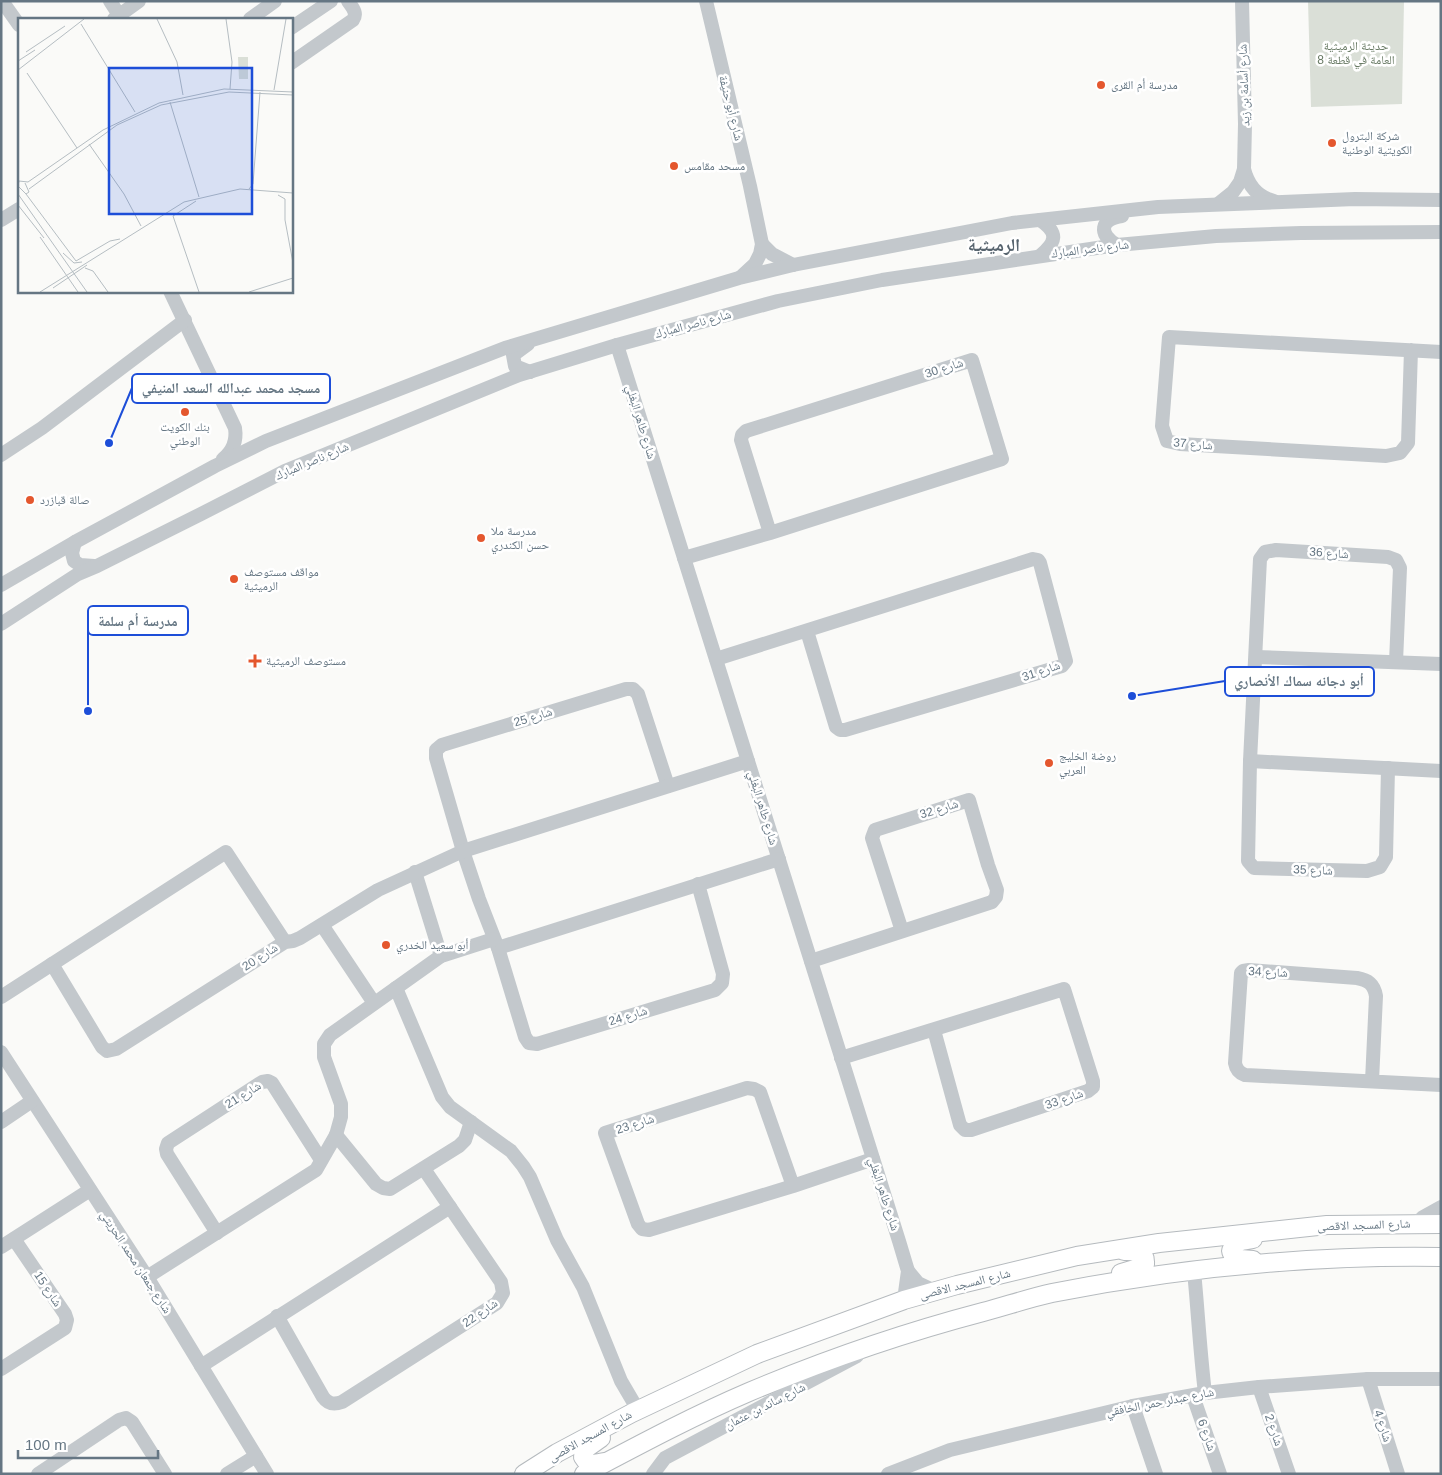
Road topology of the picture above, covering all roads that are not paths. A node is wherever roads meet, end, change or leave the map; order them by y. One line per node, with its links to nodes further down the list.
1 (2, 1): 11 (street)
2 (110, 1): 9 (street)
3 (139, 1): 9 (street)
4 (275, 1): 10 (street)
5 (331, 1): 12 (street)
6 (348, 1): 13 (street)
7 (706, 1): 23 (street, شارع أبو حنيفة)
8 (1242, 1): 14 (street, شارع أسامة بن زيد)
9 (117, 17)
10 (251, 18)
11 (18, 24)
12 (292, 27)
13 (292, 62)
14 (1244, 170): 16 (street, شارع أسامة بن زيد); 17 (street, شارع أسامة بن زيد)
15 (1441, 200): 16 (street)
16 (1276, 202): 17 (street)
17 (1218, 204): 18 (street)
18 (1158, 207): 21 (street); 24 (street)
19 (18, 210): 20 (street)
20 (1, 220)
21 (1040, 220): 25 (street); 26 (street)
22 (1441, 232): 24 (street, شارع ناصر المبارك)
23 (762, 244): 26 (street); 27 (street)
24 (1117, 245): 25 (street, شارع ناصر المبارك)
25 (1041, 255): 31 (street, شارع ناصر المبارك)
26 (793, 265): 27 (street)
27 (739, 278): 30 (street)
28 (171, 292): 29 (street)
29 (185, 320): 35 (street); 37 (street)
30 (530, 342): 34 (street); 36 (street)
31 (617, 345): 34 (street, شارع ناصر المبارك); 41 (street, شارع طاهر البغلي)
32 (1411, 350): 32 (street, شارع 37); 33 (street, شارع 37)
33 (1441, 352)
34 (530, 372): 42 (street, شارع ناصر المبارك)
35 (235, 428): 36 (street); 38 (street)
36 (266, 441): 38 (street)
37 (1, 455)
38 (215, 466): 40 (street)
39 (770, 533): 39 (street, شارع 30); 41 (street, شارع 30)
40 (75, 542): 42 (street); 43 (street)
41 (684, 558): 47 (street, شارع طاهر البغلي)
42 (98, 566): 44 (street, شارع ناصر المبارك)
43 (1, 585)
44 (1, 624)
45 (807, 631): 45 (street, شارع 31); 47 (street, شارع 31)
46 (1256, 657): 48 (street); 48 (street, شارع 36); 50 (street, شارع 36)
47 (716, 659): 51 (street, شارع طاهر البغلي)
48 (1396, 662): 49 (street)
49 (1441, 664)
50 (1253, 693): 52 (street, شارع 35)
51 (748, 761): 55 (street); 57 (street, شارع طاهر البغلي)
52 (1250, 761): 53 (street); 53 (street, شارع 35)
53 (1388, 768): 54 (street)
54 (1441, 771)
55 (668, 786): 56 (street); 56 (street, شارع 25)
56 (463, 851): 58 (street); 60 (street, شارع 25)
57 (779, 859): 59 (street); 66 (street, شارع طاهر البغلي)
58 (416, 872): 61 (street); 65 (street)
59 (698, 884): 64 (street); 64 (street, شارع 24)
60 (479, 899): 64 (street, شارع 24)
61 (322, 925): 63 (street); 70 (street)
62 (902, 931): 62 (street, شارع 32); 66 (street, شارع 32)
63 (284, 942): 67 (street, شارع 20); 67 (street, شارع 20)
64 (496, 943): 65 (street)
65 (441, 956): 68 (street)
66 (811, 961): 73 (street, شارع طاهر البغلي)
67 (52, 964): 69 (street, شارع 20)
68 (396, 988): 70 (street); 78 (street)
69 (1, 997)
70 (374, 1003): 79 (street)
71 (934, 1030): 71 (street, شارع 33); 73 (street, شارع 33)
72 (1, 1052): 76 (street, شارع جمعان محمد الحريتي)
73 (841, 1058): 80 (street, شارع طاهر البغلي)
74 (1372, 1081): 74 (street, شارع 34); 75 (street, شارع 34)
75 (1441, 1085)
76 (32, 1101): 77 (street); 84 (street, شارع جمعان محمد الحريتي)
77 (1, 1122)
78 (472, 1122): 82 (street); 111 (street)
79 (336, 1135): 81 (street); 82 (street)
80 (873, 1159): 83 (street, شارع 23); 96 (street, شارع طاهر البغلي)
81 (321, 1160): 90 (street); 90 (street, شارع 21)
82 (424, 1169): 85 (street)
83 (793, 1186): 83 (street, شارع 23)
84 (90, 1190): 91 (street); 98 (street, شارع جمعان محمد الحريتي)
85 (450, 1207): 102 (street); 102 (street, شارع 22)
86 (1441, 1207): 87 (street)
87 (1416, 1224): 88 (main road, شارع المسجد الاقصى); 89 (main road, شارع المسجد الاقصى)
88 (1441, 1224)
89 (1327, 1225): 93 (main road, شارع المسجد الاقصى); 95 (main road)
90 (217, 1234): 98 (street)
91 (14, 1239): 92 (street); 105 (street, شارع 15)
92 (1, 1247)
93 (1103, 1251): 99 (main road, شارع المسجد الاقصى); 100 (main road)
94 (1441, 1257): 95 (main road)
95 (1272, 1262): 97 (main road)
96 (908, 1271): 99 (street); 101 (street, شارع طاهر البغلي)
97 (1194, 1271): 100 (main road); 109 (street, شارع 6)
98 (147, 1277): 104 (street, شارع جمعان محمد الحريتي)
99 (935, 1291): 101 (main road, شارع المسجد الاقصى)
100 (1051, 1294): 103 (main road)
101 (904, 1300): 111 (main road, شارع المسجد الاقصى)
102 (278, 1316): 104 (street)
103 (882, 1342): 113 (main road); 121 (street, شارع ساند بن عثمان)
104 (201, 1366): 112 (street, شارع جمعان محمد الحريتي)
105 (1, 1370)
106 (1368, 1379): 107 (street, شارع عبدلر حمن الخافقي); 108 (street, شارع عبدلر حمن الخافقي); 126 (street, شارع 4)
107 (1441, 1379)
108 (1259, 1387): 109 (street, شارع عبدلر حمن الخافقي); 125 (street, شارع 2)
109 (1199, 1394): 110 (street, شارع عبدلر حمن الخافقي); 124 (street, شارع 6)
110 (1133, 1406): 122 (street, شارع عبدلر حمن الخافقي); 123 (street)
111 (635, 1411): 113 (main road); 114 (main road, شارع المسجد الاقصى)
112 (256, 1456): 117 (street); 118 (street, شارع جمعان محمد الحريتي)
113 (608, 1461): 120 (main road)
114 (526, 1472): 119 (main road)
115 (38, 1474): 116 (street)
116 (165, 1474)
117 (227, 1474)
118 (267, 1474)
119 (549, 1474)
120 (584, 1474)
121 (653, 1474)
122 (888, 1474)
123 (1156, 1474)
124 (1220, 1474)
125 (1288, 1474)
126 (1398, 1474)

